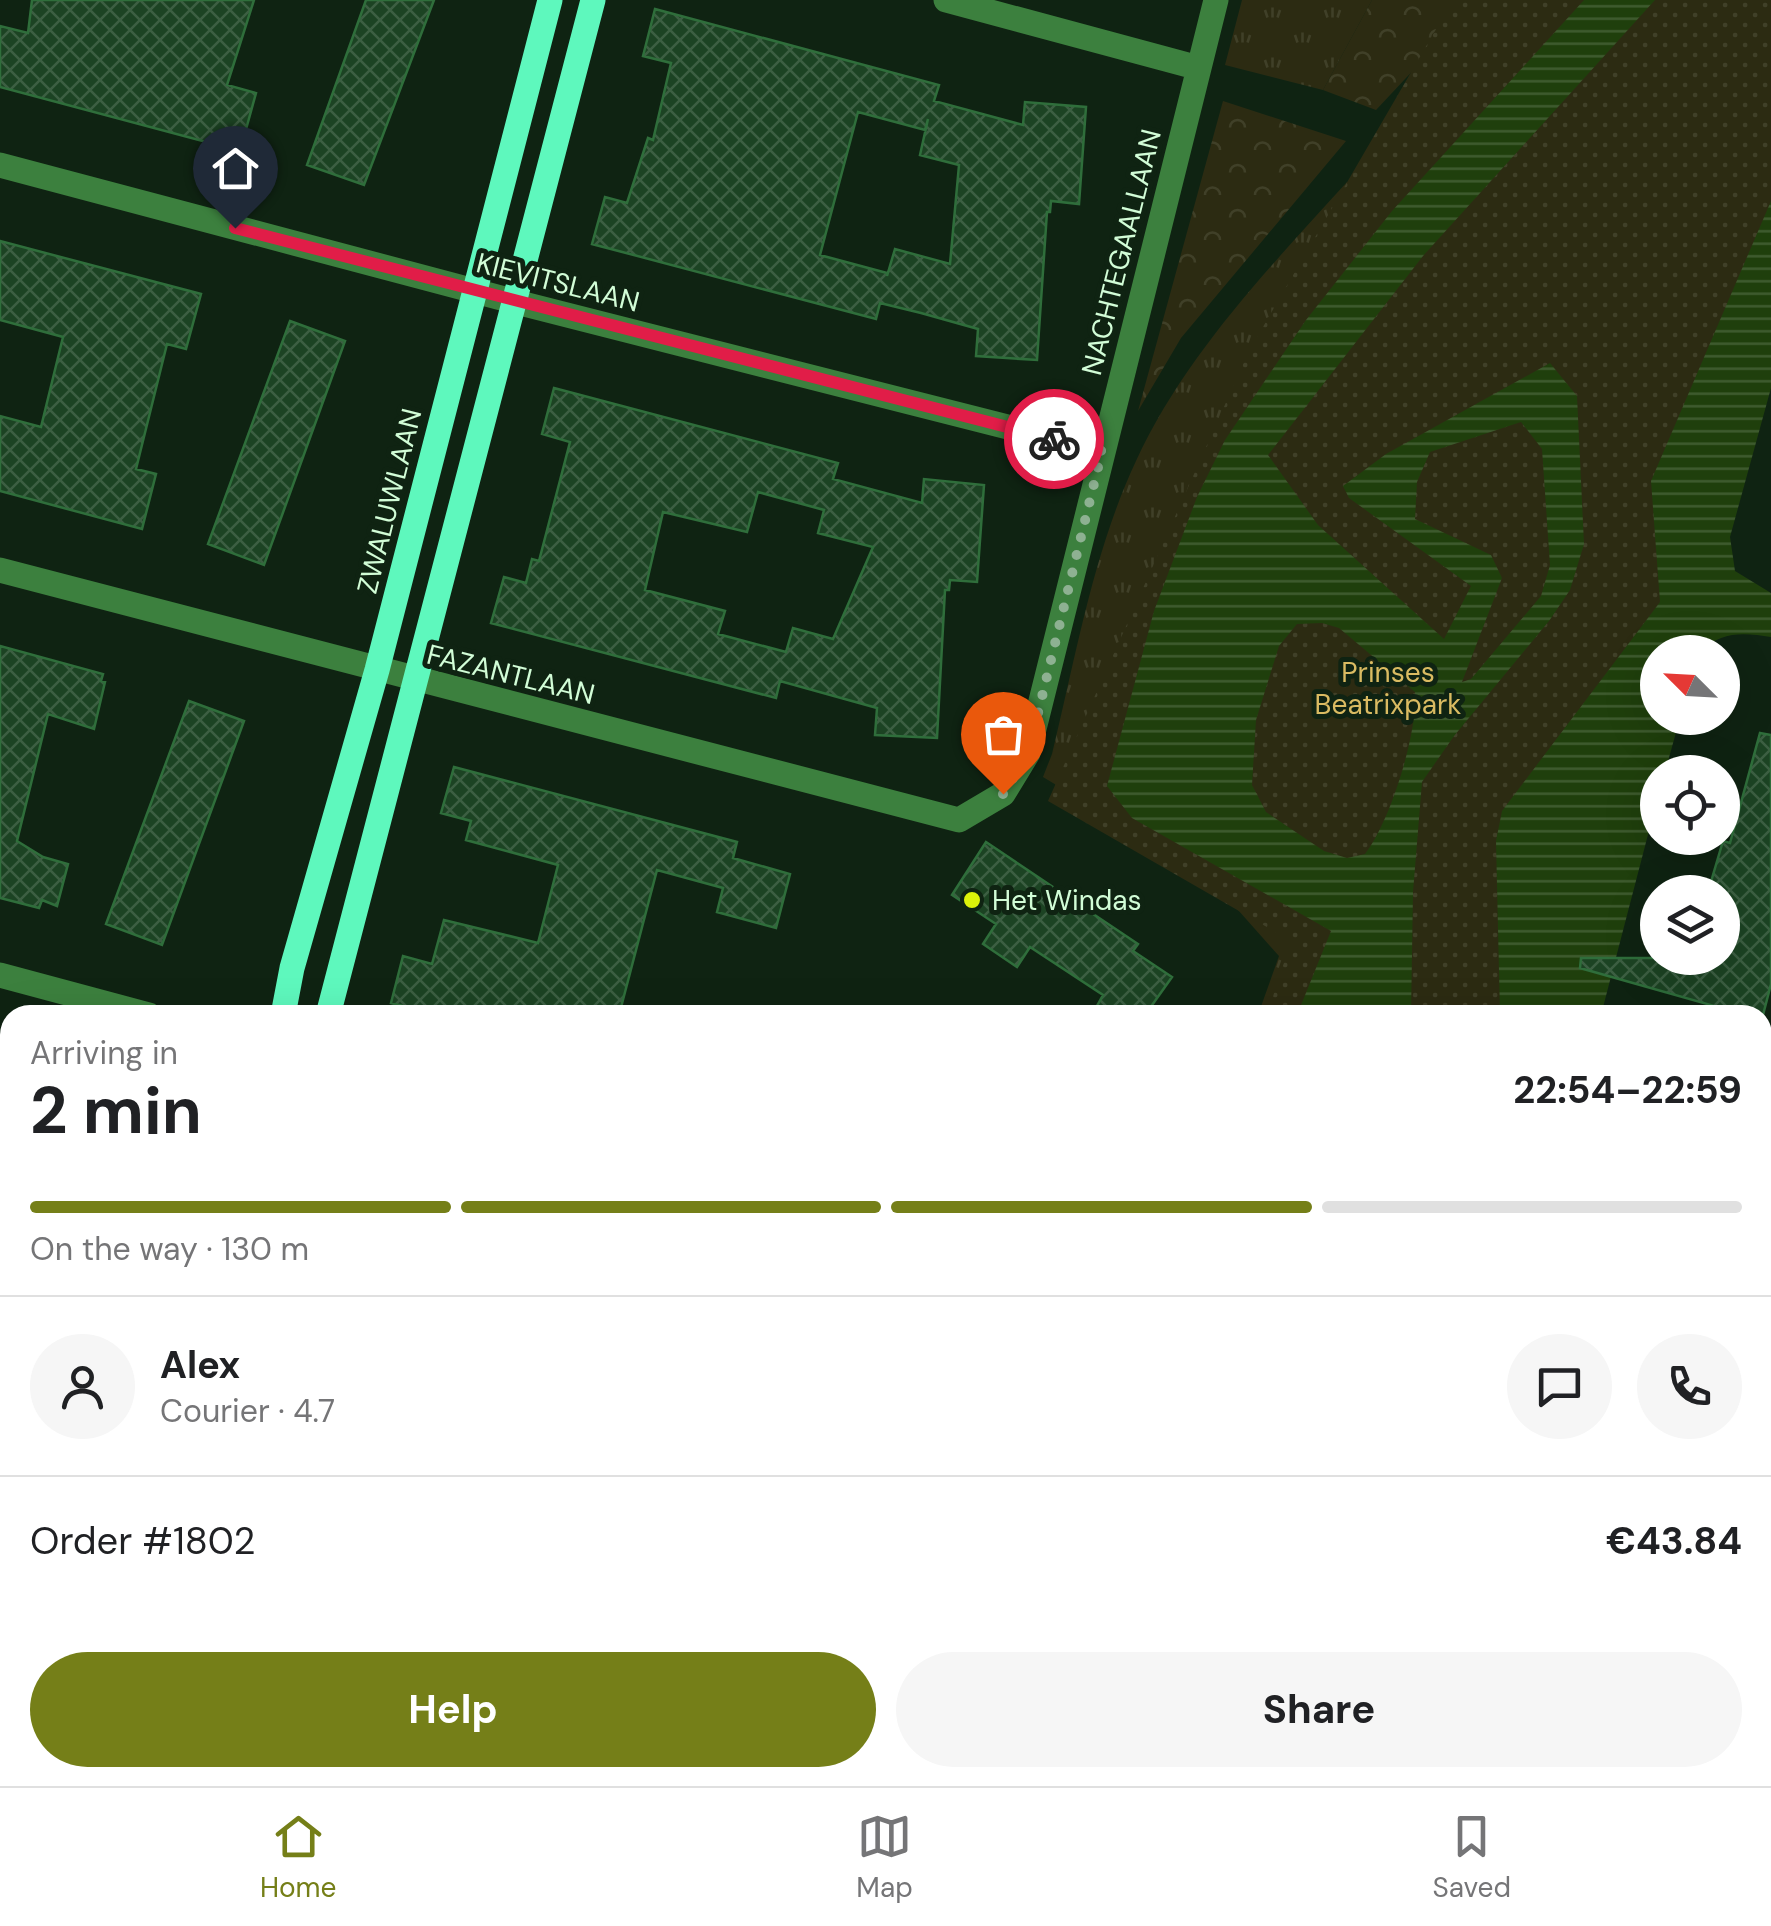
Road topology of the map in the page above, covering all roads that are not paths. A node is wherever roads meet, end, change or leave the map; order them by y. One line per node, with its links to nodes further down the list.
1 (550, 0): 7 (main road, ZWALUWLAAN)
2 (592, 0): 8 (main road)
3 (946, 0): 5 (street)
4 (1216, 0): 5 (street, NACHTEGAALLAAN)
5 (1198, 68): 9 (street, NACHTEGAALLAAN)
6 (0, 165): 7 (street, KIEVITSLAAN)
7 (474, 291): 8 (street, KIEVITSLAAN); 11 (main road, ZWALUWLAAN)
8 (516, 302): 9 (street, KIEVITSLAAN); 12 (main road)
9 (1102, 451): 13 (street, NACHTEGAALLAAN)
10 (0, 570): 11 (street, FAZANTLAAN)
11 (376, 670): 12 (street, FAZANTLAAN); 16 (main road, ZWALUWLAAN)
12 (416, 681): 13 (street, FAZANTLAAN); 17 (main road)
13 (1003, 794)
14 (0, 975): 15 (street)
15 (112, 1005)
16 (285, 1005)
17 (331, 1005)

